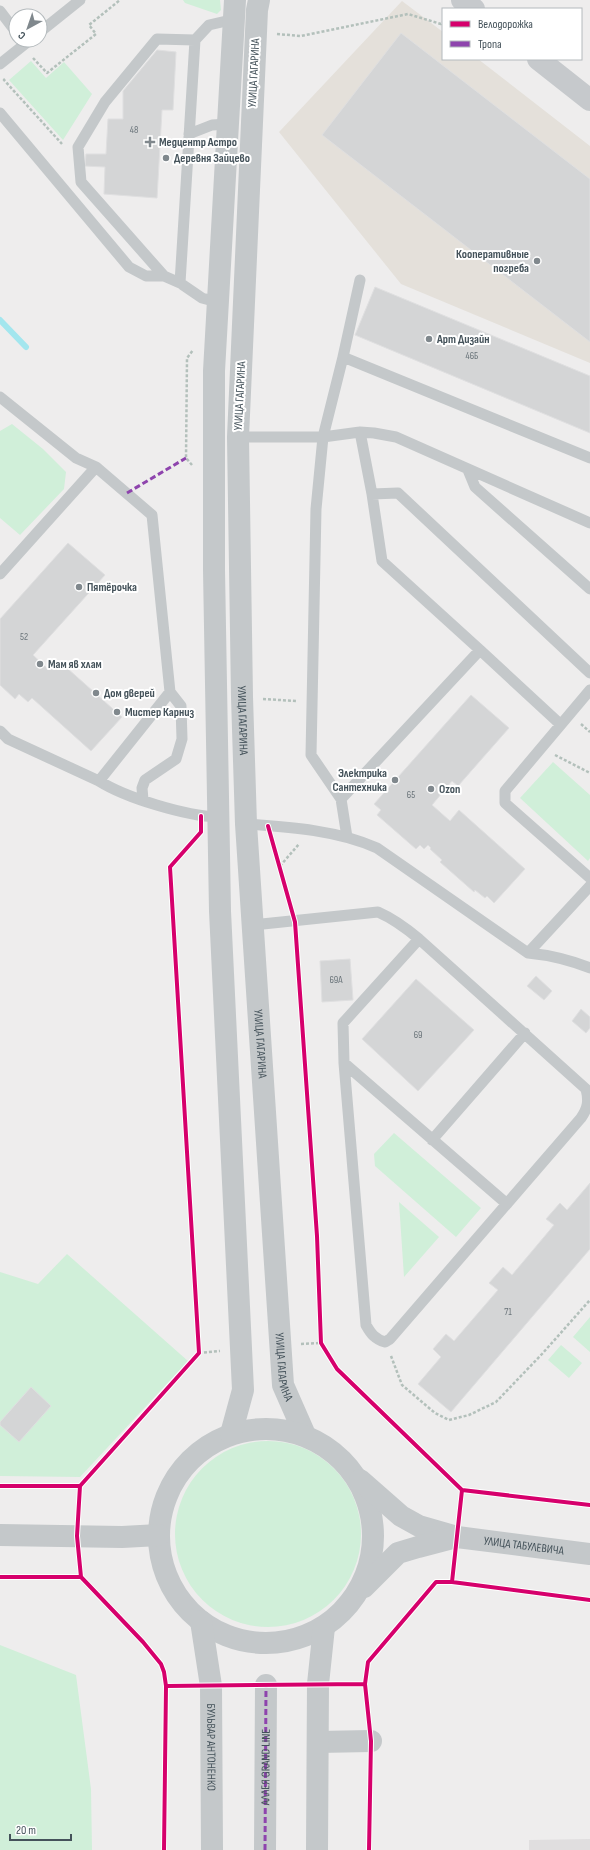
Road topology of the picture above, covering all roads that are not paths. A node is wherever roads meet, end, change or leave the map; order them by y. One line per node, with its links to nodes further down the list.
1 (80, 0): 8 (lane)
2 (259, 0): 24 (street, УЛИЦА ГАГАРИНА)
3 (462, 0): 4 (main road)
4 (473, 8)
5 (235, 9): 9 (lane); 15 (street, УЛИЦА ГАГАРИНА)
6 (0, 11): 7 (lane)
7 (8, 22)
8 (48, 26)
9 (195, 40): 16 (lane); 17 (lane)
10 (18, 48): 12 (lane)
11 (539, 60): 13 (main road)
12 (0, 64)
13 (590, 100)
14 (0, 113): 17 (lane)
15 (228, 124): 16 (lane); 20 (street, УЛИЦА ГАГАРИНА)
16 (189, 134): 19 (lane)
17 (164, 276): 19 (lane)
18 (360, 280): 21 (lane)
19 (180, 283): 20 (lane)
20 (217, 302): 42 (street, УЛИЦА ГАГАРИНА)
21 (343, 357): 25 (lane); 26 (lane)
22 (0, 397): 27 (lane)
23 (360, 432): 25 (lane); 28 (lane); 29 (lane)
24 (238, 437): 25 (lane); 43 (street, УЛИЦА ГАГАРИНА)
25 (323, 437): 41 (lane)
26 (590, 458)
27 (96, 467): 31 (lane); 36 (lane)
28 (468, 470): 30 (lane); 32 (lane)
29 (372, 494): 33 (lane); 34 (lane)
30 (590, 523)
31 (0, 574)
32 (590, 589)
33 (480, 650): 37 (lane); 41 (lane)
34 (590, 673)
35 (590, 690): 37 (lane)
36 (170, 692): 39 (lane); 40 (lane)
37 (560, 724): 45 (lane)
38 (0, 731): 39 (lane)
39 (98, 781): 40 (lane)
40 (144, 800): 42 (lane)
41 (341, 800): 44 (lane)
42 (218, 817): 55 (street, УЛИЦА ГАГАРИНА)
43 (246, 824): 44 (lane); 47 (street, УЛИЦА ГАГАРИНА)
44 (347, 837): 49 (lane)
45 (590, 878)
46 (590, 886): 49 (lane)
47 (253, 926): 48 (lane); 56 (street, УЛИЦА ГАГАРИНА)
48 (419, 939): 51 (lane); 52 (lane)
49 (528, 953): 50 (lane)
50 (590, 968)
51 (525, 1033): 53 (lane); 54 (lane)
52 (344, 1063): 53 (lane); 54 (lane)
53 (432, 1140): 54 (lane)
54 (507, 1204)
55 (231, 1434): 56 (street); 59 (street)
56 (305, 1435): 57 (street)
57 (356, 1476): 60 (street, УЛИЦА ТАБУЛЕВИЧА); 62 (street)
58 (0, 1535): 59 (street)
59 (159, 1535): 63 (street)
60 (457, 1537): 61 (street, УЛИЦА ТАБУЛЕВИЧА); 62 (street, УЛИЦА ТАБУЛЕВИЧА)
61 (590, 1554)
62 (359, 1592): 64 (street)
63 (201, 1621): 64 (street); 68 (street, БУЛЬВАР АНТОНЕНКО)
64 (324, 1627): 67 (street)
65 (266, 1685): 69 (street, АЛЛЕЯ GRAND LINE)
66 (371, 1741): 67 (street)
67 (318, 1742): 70 (street)
68 (212, 1850)
69 (265, 1850)
70 (317, 1850)

